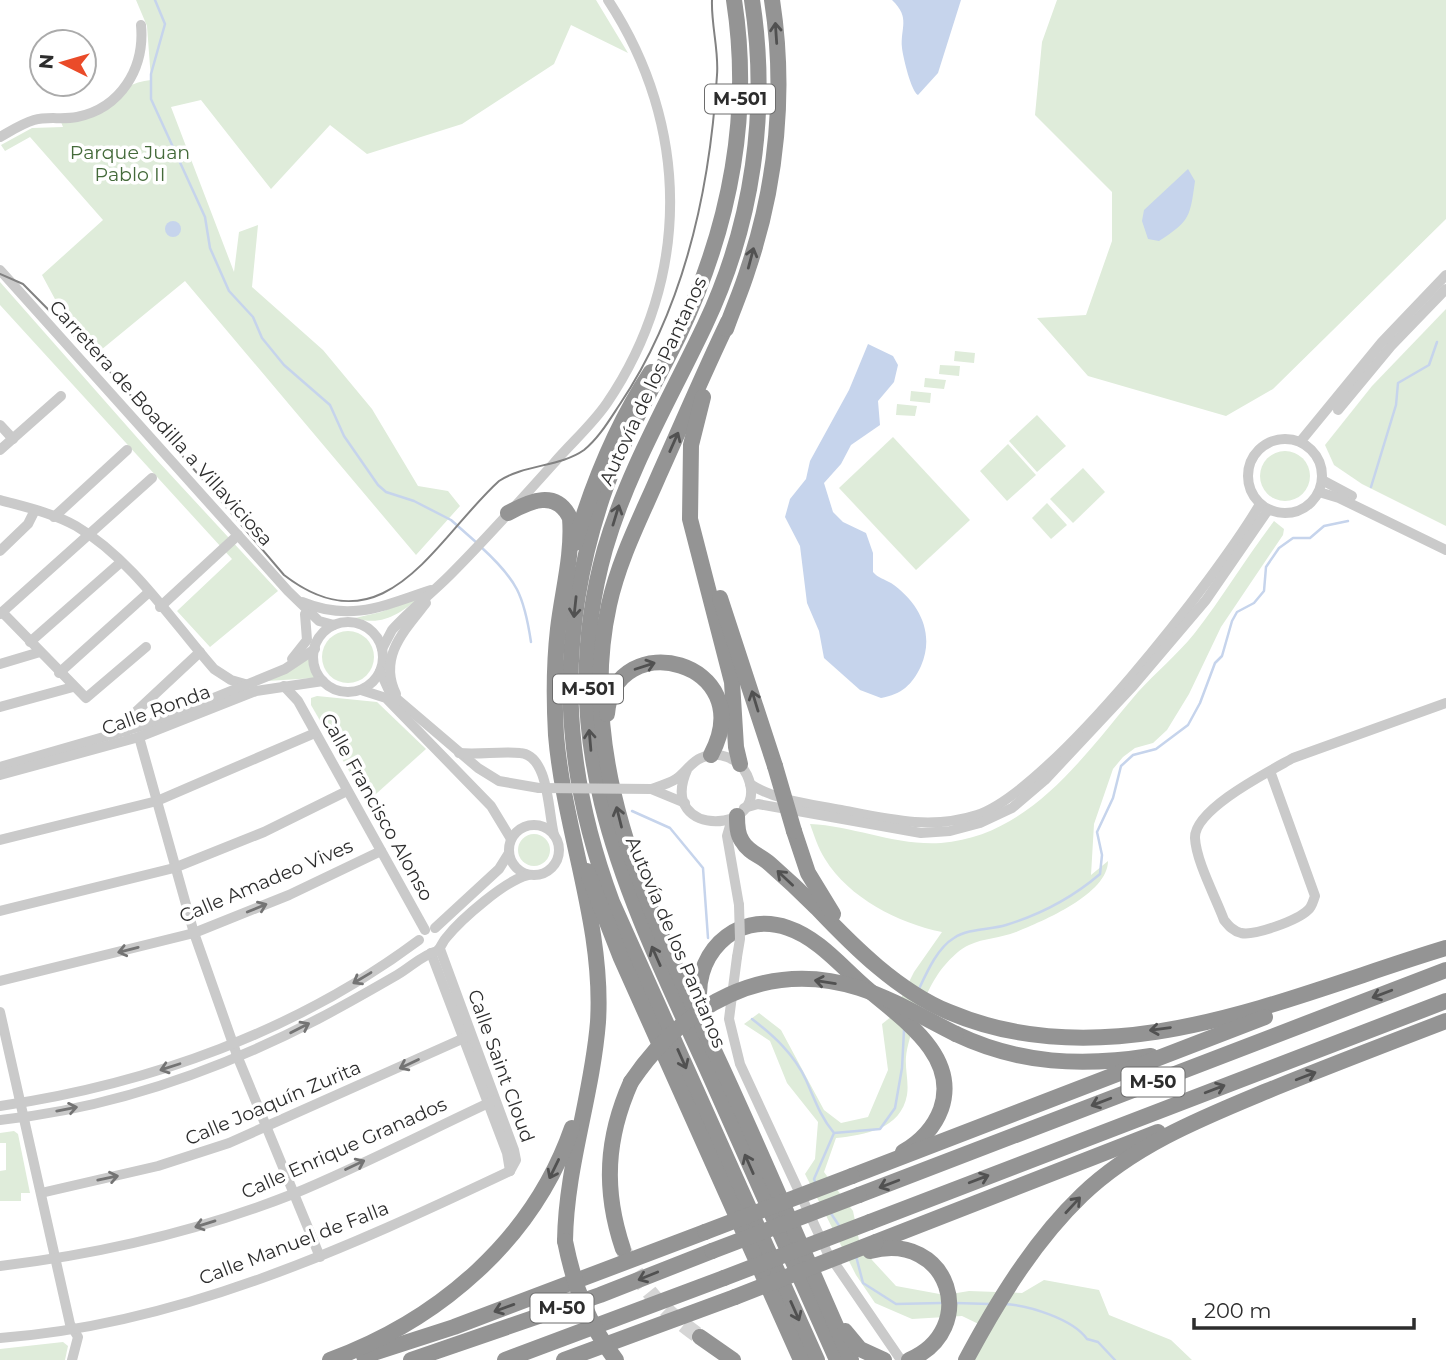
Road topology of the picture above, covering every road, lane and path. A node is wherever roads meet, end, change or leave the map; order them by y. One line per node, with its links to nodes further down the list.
1 (608, 0): 26 (street)
2 (734, 0): 11 (highway, Autovía de los Pantanos / M-501)
3 (752, 0): 145 (highway, Autovía de los Pantanos / M-501, one-way to 3)
4 (772, 0): 10 (highway, one-way to 4)
5 (141, 25): 6 (street)
6 (3, 133)
7 (0, 270): 29 (street, Carretera de Boadilla a Villaviciosa)
8 (1446, 275): 15 (street)
9 (1446, 289): 16 (street)
10 (728, 322): 19 (highway); 71 (highway, one-way to 10)
11 (681, 330): 34 (highway); 144 (highway, Autovía de los Pantanos / M-501, one-way to 144)
12 (61, 396): 14 (street)
13 (0, 425): 14 (street)
14 (13, 439): 17 (street)
15 (1300, 442): 16 (street); 24 (street)
16 (1310, 449): 21 (street)
17 (0, 450)
18 (127, 450): 27 (street)
19 (690, 474): 74 (highway); 101 (highway, one-way to 19, bridge)
20 (152, 478): 28 (street)
21 (1322, 480): 22 (street); 30 (street)
22 (1318, 492): 24 (street); 31 (street)
23 (0, 499): 25 (street)
24 (1264, 507): 80 (street); 85 (street)
25 (35, 510): 27 (street); 32 (street)
26 (508, 513): 34 (highway); 35 (street)
27 (54, 517): 28 (street)
28 (89, 535): 33 (street); 39 (street)
29 (238, 535): 37 (street, Carretera de Boadilla a Villaviciosa); 38 (street)
30 (1446, 542)
31 (1446, 550)
32 (0, 551)
33 (121, 562): 36 (street); 44 (street)
34 (564, 584): 79 (highway)
35 (438, 587): 37 (street); 41 (street); 63 (street)
36 (148, 593): 38 (street); 52 (street)
37 (296, 599): 40 (street, Carretera de Boadilla a Villaviciosa); 42 (street, Carretera de Boadilla a Villaviciosa)
38 (160, 607): 48 (street)
39 (1, 613): 44 (street)
40 (305, 614): 45 (street, Carretera de Boadilla a Villaviciosa); 53 (street)
41 (403, 618): 43 (street); 47 (street)
42 (334, 625): 43 (street); 45 (street)
43 (365, 627): 47 (street)
44 (30, 642): 49 (street)
45 (316, 644): 53 (street, Calle Ronda); 55 (street)
46 (146, 647): 59 (street)
47 (382, 649): 51 (street)
48 (200, 652): 54 (street); 68 (street)
49 (40, 653): 50 (street); 52 (street)
50 (0, 664)
51 (380, 671): 60 (street); 63 (street)
52 (59, 673): 59 (street)
53 (273, 673): 57 (street, Calle Ronda)
54 (216, 674): 57 (street); 61 (street)
55 (323, 681): 56 (street, Calle Ronda); 60 (street)
56 (300, 684): 58 (street, Calle Ronda); 64 (street, Calle Francisco Alonso)
57 (240, 686): 61 (street, Calle Ronda)
58 (284, 686): 64 (street, Calle Francisco Alonso); 70 (street, Calle Ronda)
59 (73, 687): 66 (street)
60 (361, 690): 62 (street)
61 (219, 695): 68 (street, Calle Ronda)
62 (386, 698): 67 (street); 89 (street)
63 (399, 700): 67 (street)
64 (298, 701): 69 (street, Calle Francisco Alonso)
65 (1446, 703): 77 (street)
66 (0, 707)
67 (413, 713): 72 (street)
68 (126, 732): 75 (street, Calle Ronda)
69 (314, 733): 82 (street, Calle Francisco Alonso); 83 (street)
70 (139, 737): 78 (street, Calle Ronda); 83 (street)
71 (606, 741): 73 (highway, one-way to 73); 107 (highway, one-way to 71)
72 (459, 753): 81 (street, bridge); 87 (street)
73 (711, 755): 74 (street); 76 (street)
74 (740, 765): 80 (street)
75 (0, 767)
76 (687, 770): 81 (street); 84 (street)
77 (1270, 771): 77 (street)
78 (0, 775)
79 (562, 781): 112 (highway); 143 (highway)
80 (750, 784): 85 (street)
81 (651, 789): 84 (street)
82 (347, 791): 90 (street, Calle Francisco Alonso); 93 (street)
83 (157, 802): 88 (street); 93 (street)
84 (685, 803): 86 (street)
85 (738, 814): 86 (street); 91 (street); 101 (highway, one-way to 85)
86 (710, 823): 91 (street)
87 (554, 835): 89 (street); 94 (street)
88 (0, 839)
89 (511, 839): 92 (street)
90 (382, 851): 96 (street, Calle Francisco Alonso); 97 (street, Calle Amadeo Vives, one-way to 90)
91 (729, 851): 147 (street, bridge)
92 (509, 853): 94 (street); 96 (street)
93 (174, 868): 95 (street); 97 (street)
94 (528, 875): 99 (street)
95 (0, 911)
96 (430, 929): 98 (street); 99 (street, Calle Francisco Alonso)
97 (194, 933): 103 (street, Calle Amadeo Vives, one-way to 103); 109 (street)
98 (419, 940): 99 (street); 109 (street, one-way to 109)
99 (436, 949): 108 (street, Calle Saint Cloud); 111 (street, one-way to 99)
100 (1442, 949): 101 (highway, one-way to 101); 110 (highway, M-50)
101 (870, 958)
102 (1446, 970): 138 (highway, M-50, one-way to 138, bridge)
103 (0, 981)
104 (1446, 1000): 139 (highway, M-50, one-way to 104, bridge)
105 (0, 1012): 114 (street)
106 (1446, 1021): 113 (highway, one-way to 106)
107 (706, 1034): 120 (highway, bridge); 130 (highway)
108 (467, 1037): 115 (street, Calle Saint Cloud); 119 (street, Calle Joaquín Zurita, one-way to 119)
109 (234, 1044): 111 (street); 114 (street, one-way to 114)
110 (1192, 1045): 120 (highway, M-50); 124 (highway, one-way to 124, bridge)
111 (239, 1058): 117 (street, one-way to 111); 119 (street)
112 (593, 1059): 136 (highway, one-way to 136); 141 (highway, bridge)
113 (1242, 1101): 128 (highway, one-way to 113); 129 (highway, M-50, bridge)
114 (21, 1102): 116 (street); 117 (street)
115 (492, 1102): 121 (street, Calle Saint Cloud); 123 (street, Calle Enrique Granados, one-way to 115)
116 (0, 1106)
117 (24, 1118): 118 (street); 122 (street)
118 (0, 1120)
119 (267, 1128): 122 (street, Calle Joaquín Zurita, one-way to 119); 123 (street)
120 (868, 1170): 137 (highway, M-50, one-way to 137, bridge)
121 (510, 1171): 125 (street, Calle Manuel de Falla)
122 (41, 1193): 126 (street)
123 (293, 1194): 125 (street); 126 (street, Calle Enrique Granados, one-way to 126)
124 (623, 1249)
125 (320, 1256): 131 (street, Calle Manuel de Falla)
126 (56, 1259): 127 (street, Calle Enrique Granados); 131 (street)
127 (0, 1266)
128 (1017, 1274): 149 (highway); 150 (highway)
129 (735, 1297): 140 (highway); 148 (highway, bridge)
130 (829, 1305): 134 (highway); 146 (highway)
131 (73, 1328): 133 (street, Calle Manuel de Falla); 135 (street)
132 (700, 1337): 142 (highway)
133 (0, 1338)
134 (878, 1358)
135 (72, 1360)
136 (330, 1360)
137 (348, 1360)
138 (411, 1360)
139 (505, 1360)
140 (564, 1360)
141 (616, 1360)
142 (733, 1360)
143 (802, 1360)
144 (817, 1360)
145 (837, 1360)
146 (851, 1360)
147 (901, 1360)
148 (909, 1360)
149 (955, 1360)
150 (966, 1360)

